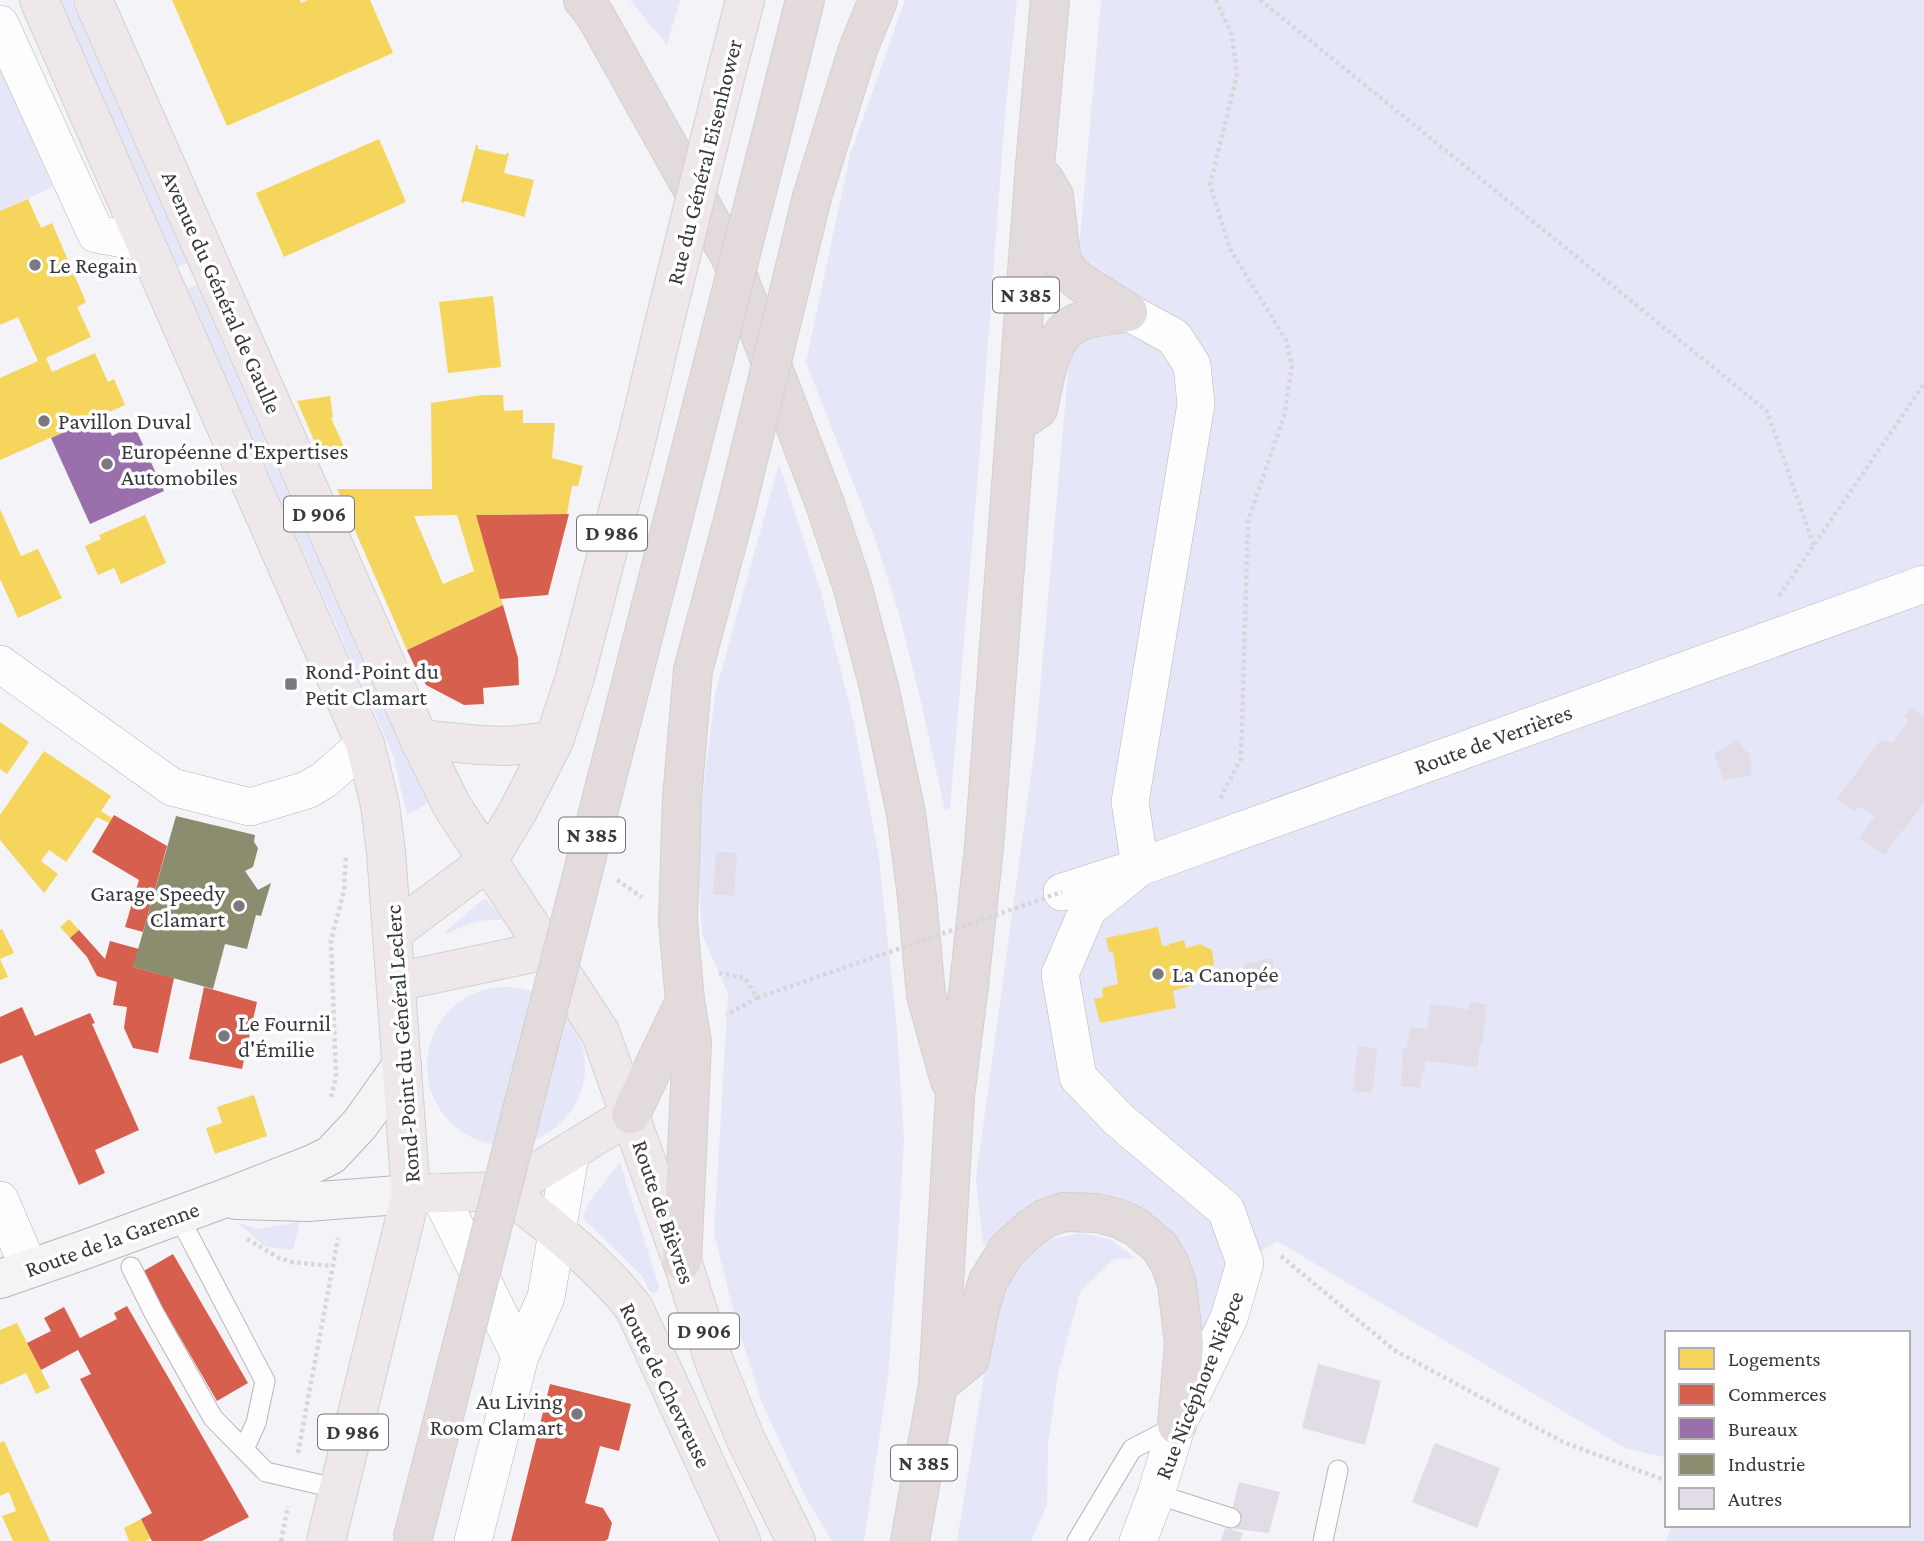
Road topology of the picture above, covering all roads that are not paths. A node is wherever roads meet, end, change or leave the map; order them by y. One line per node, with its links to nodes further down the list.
1 (39, 0): 10 (main road, D 906)
2 (93, 0): 15 (main road, Avenue du Général de Gaulle / D 906)
3 (583, 0): 26 (highway)
4 (745, 0): 16 (main road, Rue du Général Eisenhower / D 986, bridge)
5 (804, 0): 46 (highway, N 385, bridge)
6 (878, 0): 24 (highway, bridge)
7 (1050, 0): 9 (highway, N 385)
8 (0, 24): 10 (street)
9 (1035, 165): 11 (highway); 12 (highway, N 385)
10 (146, 243): 17 (main road, D 906)
11 (1128, 312): 12 (highway); 19 (street)
12 (1016, 424): 26 (highway, N 385)
13 (1924, 584): 19 (street, Route de Verrières)
14 (0, 664): 17 (street)
15 (419, 739): 16 (main road); 18 (main road, Avenue du Général de Gaulle)
16 (554, 741): 18 (main road, D 986)
17 (365, 744): 21 (main road, Rond-Point du Général Leclerc)
18 (488, 861): 21 (main road, D 986); 22 (main road)
19 (1140, 866): 20 (street, Route de Verrières); 39 (street, Rue Nicéphore Niépce)
20 (1062, 892)
21 (393, 932): 23 (main road, Rond-Point du Général Leclerc / D 986)
22 (547, 950): 23 (main road); 27 (main road)
23 (396, 982): 25 (main road, Rond-Point du Général Leclerc / D 986)
24 (701, 1010): 27 (highway); 34 (highway)
25 (402, 1065): 30 (main road, Rond-Point du Général Leclerc / D 986); 32 (main road, Route de la Garenne)
26 (955, 1097): 38 (highway, N 385)
27 (631, 1114): 28 (main road); 34 (main road, Route de Bièvres / D 906)
28 (571, 1150): 29 (main road); 33 (street)
29 (506, 1191): 30 (main road, Rond-Point du Général Leclerc); 33 (main road, Route de Chevreuse / D 906)
30 (424, 1193): 32 (main road, Route de la Garenne); 37 (street); 42 (main road, D 986)
31 (0, 1200): 36 (street)
32 (200, 1207): 36 (main road, Route de la Garenne); 40 (lane)
33 (557, 1232): 37 (street); 48 (main road, Route de Chevreuse / D 906)
34 (682, 1261): 49 (main road, Route de Bièvres / D 906)
35 (131, 1267): 40 (lane)
36 (15, 1274)
37 (520, 1356): 47 (street)
38 (938, 1385): 39 (highway); 50 (highway, N 385)
39 (1177, 1425): 43 (street, Rue Nicéphore Niépce); 51 (lane)
40 (244, 1449): 42 (lane)
41 (1338, 1470): 53 (lane)
42 (339, 1489): 45 (main road, D 986)
43 (1156, 1494): 44 (lane); 52 (street, Rue Nicéphore Niépce)
44 (1231, 1518)
45 (326, 1541)
46 (412, 1541)
47 (473, 1541)
48 (741, 1541)
49 (796, 1541)
50 (910, 1541)
51 (1077, 1541)
52 (1138, 1541)
53 (1323, 1541)

